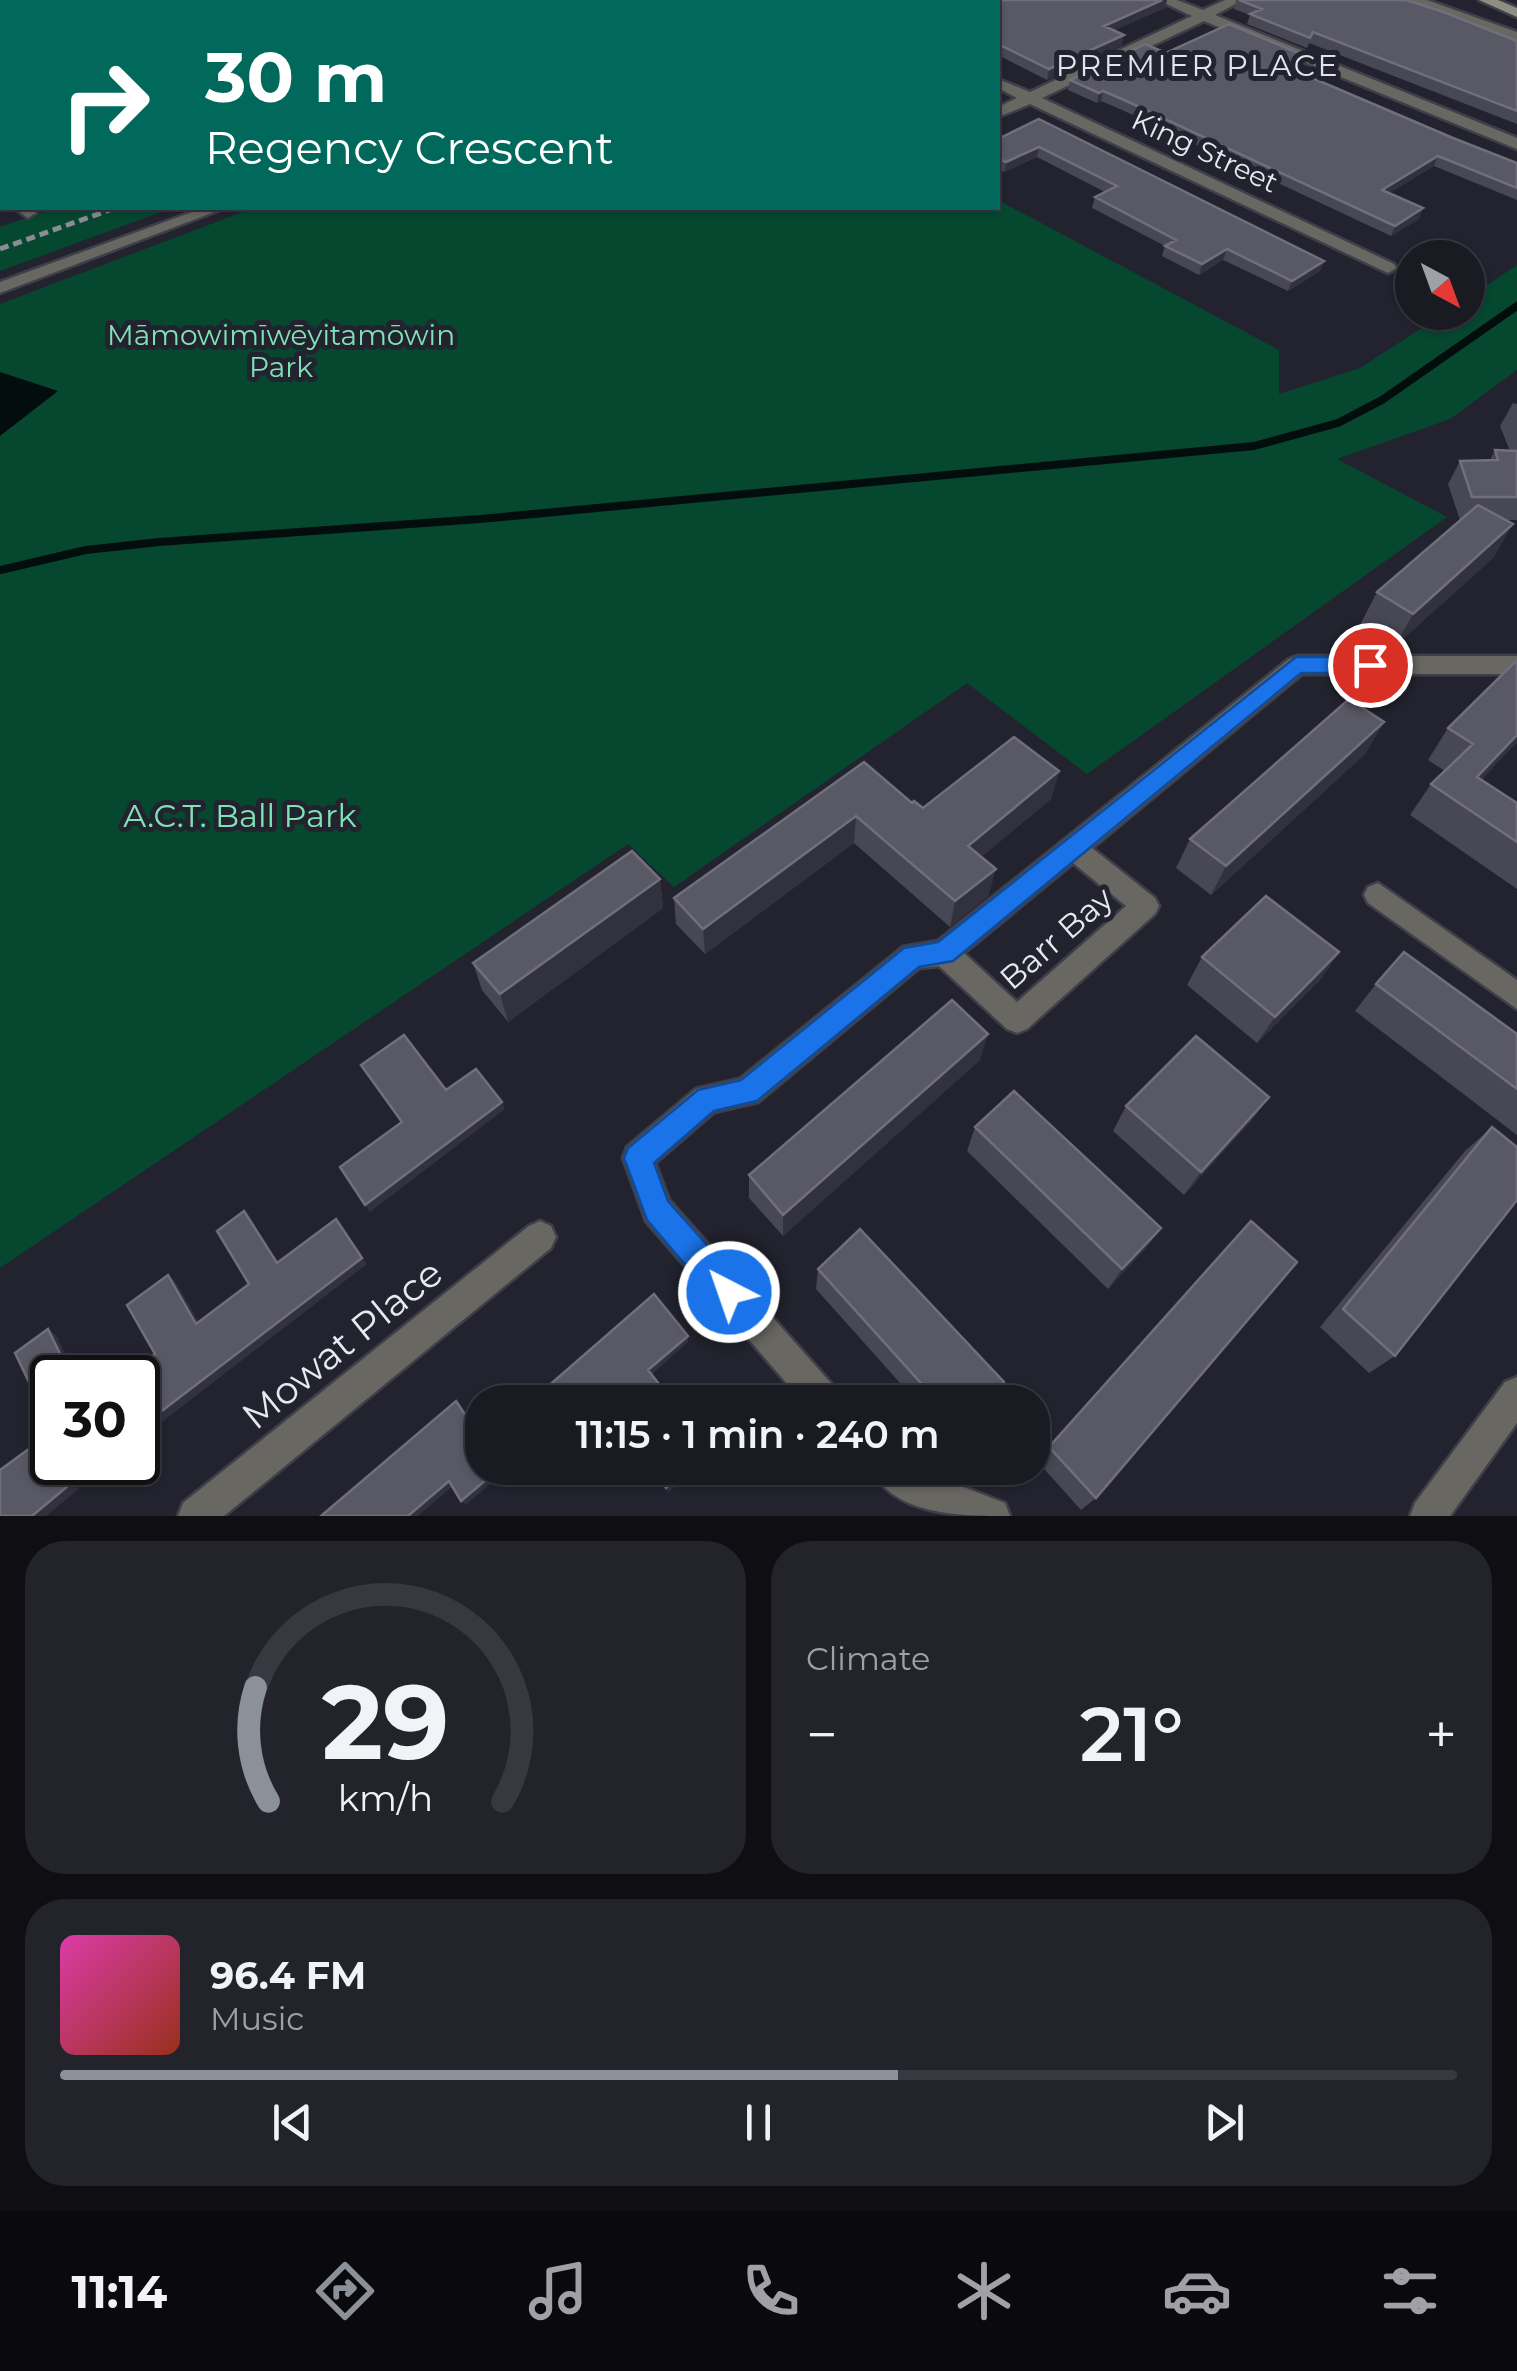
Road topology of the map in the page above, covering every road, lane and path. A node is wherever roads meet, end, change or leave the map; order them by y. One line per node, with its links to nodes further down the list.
1 (1165, 0): 6 (street)
2 (1236, 0): 6 (street)
3 (1414, 0): 7 (street)
4 (1486, 0): 5 (main road)
5 (1517, 13)
6 (1202, 15): 9 (street); 11 (street)
7 (1517, 37)
8 (1000, 84): 9 (street, King Street)
9 (1030, 98): 10 (street); 13 (street, King Street)
10 (1000, 112)
11 (1517, 144)
12 (212, 210): 14 (street)
13 (1388, 268)
14 (0, 288)
15 (1517, 665): 16 (street)
16 (1073, 848): 18 (street); 18 (street, Barr Bay)
17 (1378, 895): 19 (street)
18 (944, 953): 21 (street)
19 (1517, 996)
20 (540, 1237): 24 (street, Mowat Place)
21 (810, 1385)
22 (1517, 1394): 26 (street)
23 (907, 1485): 25 (street)
24 (196, 1516)
25 (992, 1516)
26 (1428, 1516)

